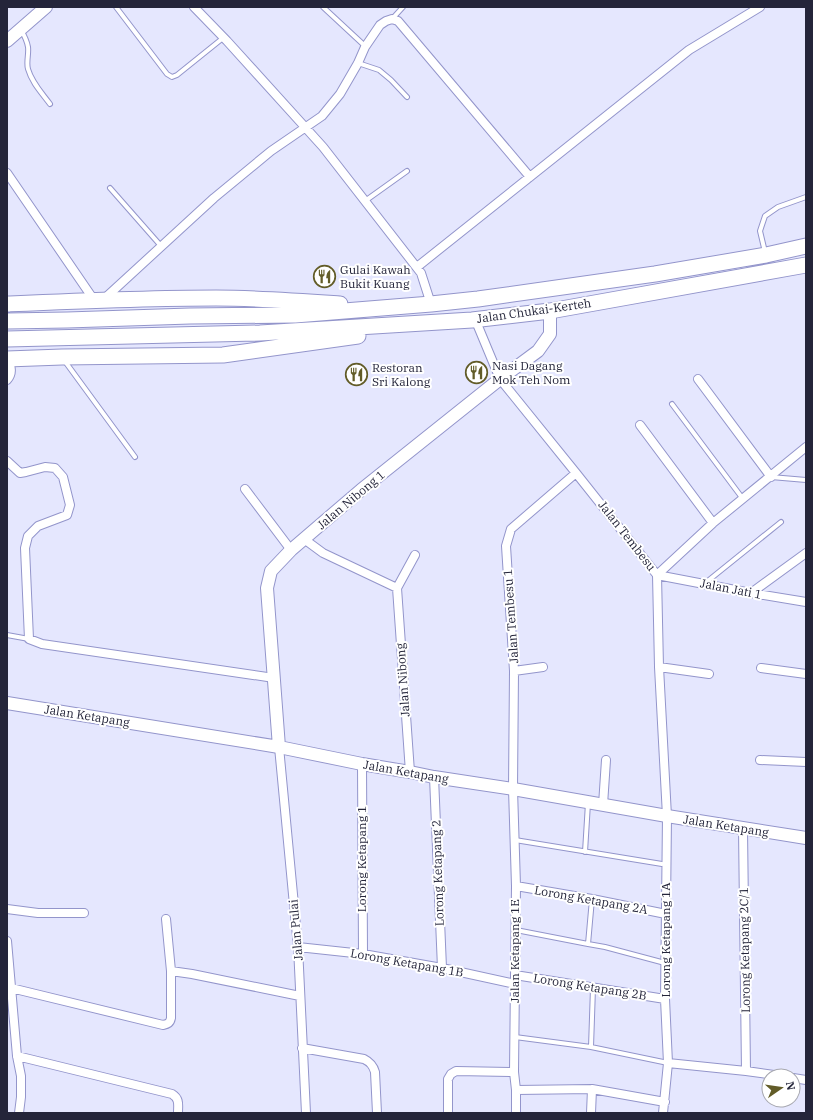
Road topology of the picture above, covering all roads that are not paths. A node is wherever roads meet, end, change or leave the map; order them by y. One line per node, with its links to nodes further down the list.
1 (116, 7): 9 (lane)
2 (194, 7): 9 (street)
3 (323, 7): 11 (lane)
4 (403, 7): 7 (lane)
5 (760, 7): 18 (street)
6 (43, 8): 8 (street)
7 (392, 19): 11 (street); 18 (street)
8 (21, 29): 10 (street); 14 (lane)
9 (224, 38): 15 (street)
10 (7, 42)
11 (365, 47): 12 (street)
12 (358, 63): 13 (lane); 15 (street)
13 (407, 97)
14 (50, 104)
15 (305, 127): 21 (street); 23 (street)
16 (406, 171): 21 (lane)
17 (7, 173): 27 (street)
18 (530, 177): 26 (street)
19 (110, 188): 23 (lane)
20 (806, 197): 24 (lane)
21 (365, 201): 26 (street)
22 (806, 246): 24 (highway, Jalan Chukai-Kerteh)
23 (161, 247): 27 (street)
24 (766, 255): 29 (highway, Jalan Chukai-Kerteh)
25 (806, 265): 31 (highway, Jalan Chukai-Kerteh)
26 (417, 267): 29 (street)
27 (99, 300): 28 (highway); 30 (highway)
28 (7, 304)
29 (431, 304): 30 (highway, Jalan Chukai-Kerteh)
30 (391, 308): 32 (highway, Jalan Chukai-Kerteh)
31 (550, 311): 33 (highway, Jalan Chukai-Kerteh); 37 (street, Jalan Nibong 1)
32 (7, 320)
33 (474, 320): 34 (highway, Jalan Chukai-Kerteh); 35 (highway); 37 (street, Jalan Tembesu)
34 (7, 339)
35 (62, 356): 36 (highway); 43 (lane)
36 (8, 359): 39 (street)
37 (500, 379): 45 (street, Jalan Tembesu); 52 (street, Jalan Nibong 1)
38 (698, 379): 46 (street)
39 (7, 380)
40 (672, 404): 49 (lane)
41 (640, 425): 50 (street)
42 (806, 447): 46 (street)
43 (135, 457)
44 (7, 461): 62 (street)
45 (576, 473): 56 (street, Jalan Tembesu); 66 (street, Jalan Tembesu 1)
46 (771, 476): 47 (lane); 49 (street)
47 (806, 480)
48 (244, 489): 53 (street)
49 (743, 499): 50 (street)
50 (713, 522): 56 (street)
51 (782, 522): 57 (lane)
52 (304, 539): 53 (street, Jalan Nibong 1); 58 (street)
53 (291, 550): 69 (street, Jalan Nibong 1)
54 (806, 553): 59 (street)
55 (416, 555): 58 (street)
56 (657, 574): 57 (street, Jalan Jati 1); 64 (street, Jalan Tembesu)
57 (704, 584): 59 (street, Jalan Jati 1)
58 (397, 588): 76 (street, Jalan Nibong)
59 (751, 593): 60 (street, Jalan Jati 1)
60 (806, 602)
61 (7, 635): 62 (lane)
62 (29, 640): 69 (street)
63 (543, 667): 66 (street)
64 (659, 667): 67 (street); 81 (street, Jalan Tembesu)
65 (761, 668): 68 (street)
66 (514, 671): 78 (street, Jalan Tembesu 1)
67 (709, 674)
68 (806, 674)
69 (274, 678): 71 (street, Jalan Nibong 1)
70 (7, 703): 71 (street, Jalan Ketapang)
71 (279, 747): 75 (street, Jalan Ketapang); 96 (street, Jalan Pulai)
72 (606, 760): 80 (street)
73 (760, 760): 74 (street)
74 (806, 762)
75 (362, 764): 76 (street, Jalan Ketapang); 97 (street, Lorong Ketapang 1)
76 (410, 772): 77 (street, Jalan Ketapang)
77 (434, 777): 78 (street, Jalan Ketapang); 100 (street, Lorong Ketapang 2)
78 (513, 789): 79 (street, Jalan Ketapang); 84 (street, Jalan Ketapang 1E)
79 (588, 803): 80 (street, Jalan Ketapang); 85 (lane)
80 (603, 805): 81 (street, Jalan Ketapang)
81 (667, 816): 82 (street, Jalan Ketapang); 91 (street, Lorong Ketapang 1A)
82 (744, 829): 83 (street, Jalan Ketapang); 113 (street, Lorong Ketapang 2C/1)
83 (806, 838)
84 (515, 840): 85 (lane); 87 (street, Jalan Ketapang 1E)
85 (585, 852): 86 (lane)
86 (662, 864)
87 (516, 886): 88 (street, Lorong Ketapang 2A); 93 (street, Jalan Ketapang 1E)
88 (592, 899): 91 (street, Lorong Ketapang 2A); 95 (lane)
89 (7, 908): 90 (street)
90 (84, 913)
91 (666, 914): 99 (street, Lorong Ketapang 1A)
92 (166, 919): 101 (street)
93 (516, 930): 95 (lane); 102 (street, Jalan Ketapang 1E)
94 (7, 941): 98 (street)
95 (588, 944): 99 (lane)
96 (298, 947): 97 (street, Lorong Ketapang 1B); 106 (street, Jalan Pulai)
97 (363, 954): 100 (street, Lorong Ketapang 1B)
98 (8, 961): 105 (street)
99 (666, 963): 107 (street, Lorong Ketapang 1A)
100 (442, 968): 103 (street, Lorong Ketapang 1B)
101 (171, 971): 105 (street); 106 (street)
102 (516, 975): 103 (street, Jalan Ketapang 1E); 104 (street, Lorong Ketapang 2B)
103 (515, 984): 108 (street, Jalan Ketapang 1E)
104 (593, 987): 107 (street, Lorong Ketapang 2B); 110 (lane)
105 (11, 988): 111 (street)
106 (300, 996): 109 (street, Jalan Pulai)
107 (665, 999): 112 (street, Lorong Ketapang 1A)
108 (515, 1037): 110 (lane); 114 (street, Jalan Ketapang 1E)
109 (302, 1048): 121 (street, Jalan Pulai); 122 (street)
110 (591, 1048): 112 (lane)
111 (17, 1056): 119 (street); 120 (street)
112 (668, 1063): 113 (street); 118 (street, Lorong Ketapang 1A)
113 (746, 1071): 115 (street)
114 (514, 1072): 116 (street, Jalan Ketapang 1E); 123 (street)
115 (761, 1073)
116 (516, 1090): 117 (street); 124 (street, Jalan Ketapang 1E)
117 (592, 1090): 118 (street); 125 (street)
118 (665, 1102): 126 (street, Lorong Ketapang 1A)
119 (19, 1113)
120 (178, 1113)
121 (306, 1113)
122 (377, 1113)
123 (448, 1113)
124 (516, 1113)
125 (591, 1113)
126 (663, 1113)

